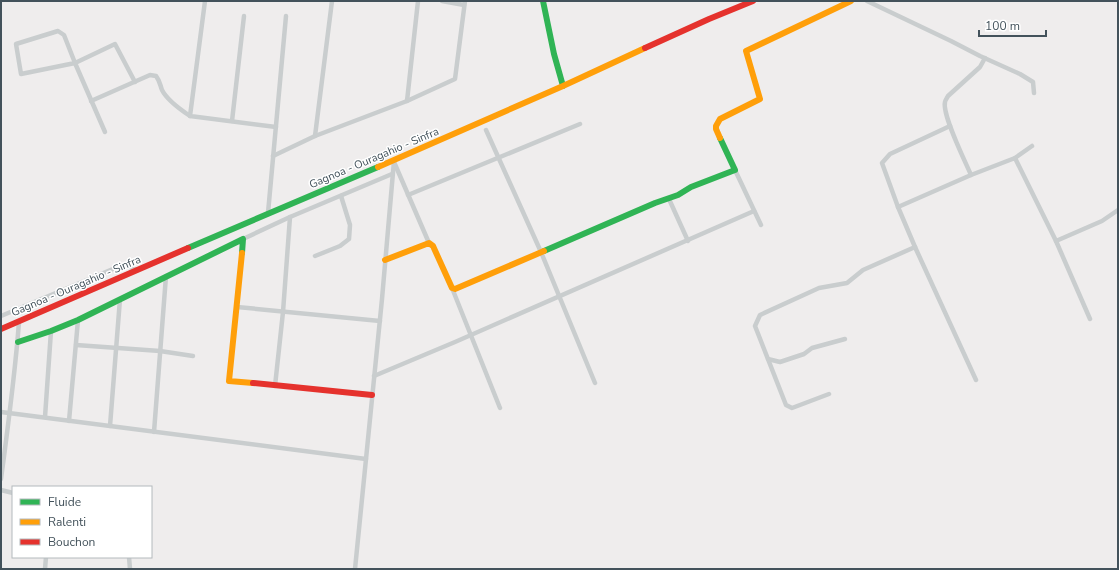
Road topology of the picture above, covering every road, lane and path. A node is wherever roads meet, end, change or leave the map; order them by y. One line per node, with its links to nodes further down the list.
1 (205, 1): 19 (street)
2 (332, 1): 26 (street)
3 (418, 1): 18 (street)
4 (442, 1): 9 (street)
5 (543, 1): 15 (street)
6 (753, 1): 15 (street, Gagnoa - Ouragahio - Sinfra)
7 (851, 1): 32 (street)
8 (867, 1): 12 (street)
9 (464, 3): 18 (street)
10 (244, 16): 20 (street)
11 (286, 16): 23 (street)
12 (985, 58): 16 (street); 22 (street)
13 (75, 63): 13 (street); 14 (street); 17 (street)
14 (135, 82): 17 (street); 19 (street)
15 (563, 86): 31 (street, Gagnoa - Ouragahio - Sinfra)
16 (1034, 93)
17 (91, 101): 25 (street)
18 (407, 101): 26 (street)
19 (190, 116): 20 (street)
20 (232, 121): 23 (street)
21 (580, 124): 29 (street)
22 (950, 126): 34 (street); 38 (street)
23 (276, 127): 28 (street)
24 (486, 130): 29 (street)
25 (105, 132)
26 (315, 136): 28 (street)
27 (1032, 146): 30 (street)
28 (273, 156): 41 (street)
29 (498, 157): 35 (street); 49 (street)
30 (1014, 158): 34 (street); 46 (street)
31 (394, 161): 33 (street); 35 (street); 41 (street, Gagnoa - Ouragahio - Sinfra)
32 (735, 170): 37 (street); 40 (street)
33 (392, 174): 36 (street); 51 (street)
34 (971, 175): 38 (street)
35 (408, 195): 47 (street)
36 (341, 196): 42 (street); 50 (street)
37 (668, 198): 45 (street); 49 (street)
38 (898, 207): 48 (street)
39 (1118, 210): 46 (street)
40 (754, 211): 43 (street); 45 (street)
41 (268, 213): 52 (street, Gagnoa - Ouragahio - Sinfra)
42 (290, 217): 44 (street); 58 (street)
43 (761, 225)
44 (243, 239): 53 (street); 57 (street)
45 (688, 241): 55 (street)
46 (1056, 241): 60 (street)
47 (429, 243): 51 (street); 54 (street)
48 (915, 247): 73 (street); 75 (street)
49 (541, 252): 54 (street); 55 (street)
50 (315, 256)
51 (385, 260): 62 (street)
52 (138, 270): 59 (street); 63 (street, Gagnoa - Ouragahio - Sinfra)
53 (166, 276): 56 (street); 71 (street)
54 (452, 288): 66 (street)
55 (560, 296): 66 (street); 76 (street)
56 (120, 299): 61 (street); 70 (street)
57 (237, 307): 58 (street); 77 (street)
58 (282, 312): 62 (street); 77 (street)
59 (1, 316)
60 (1090, 319)
61 (78, 320): 65 (street); 69 (street)
62 (380, 321): 74 (street)
63 (19, 322): 64 (street, Gagnoa - Ouragahio - Sinfra); 68 (street)
64 (1, 329)
65 (51, 331): 68 (street); 83 (street)
66 (470, 335): 74 (street); 80 (street)
67 (845, 340): 73 (street)
68 (18, 342): 82 (street)
69 (76, 345): 70 (street); 84 (street)
70 (116, 348): 71 (street); 85 (street)
71 (160, 351): 72 (street); 86 (street)
72 (193, 356)
73 (768, 359): 78 (street)
74 (374, 376): 79 (street)
75 (976, 380)
76 (595, 383)
77 (275, 386): 79 (street)
78 (829, 394)
79 (372, 395): 87 (street)
80 (500, 408)
81 (1, 412): 82 (street)
82 (10, 413): 83 (street); 88 (street)
83 (45, 417): 84 (street)
84 (69, 421): 85 (street)
85 (110, 426): 86 (street)
86 (154, 432): 87 (street)
87 (366, 459): 95 (street)
88 (1, 479)
89 (1, 490): 90 (street)
90 (12, 492)
91 (46, 558): 93 (street)
92 (129, 558): 94 (street)
93 (45, 569)
94 (130, 569)
95 (354, 569)

